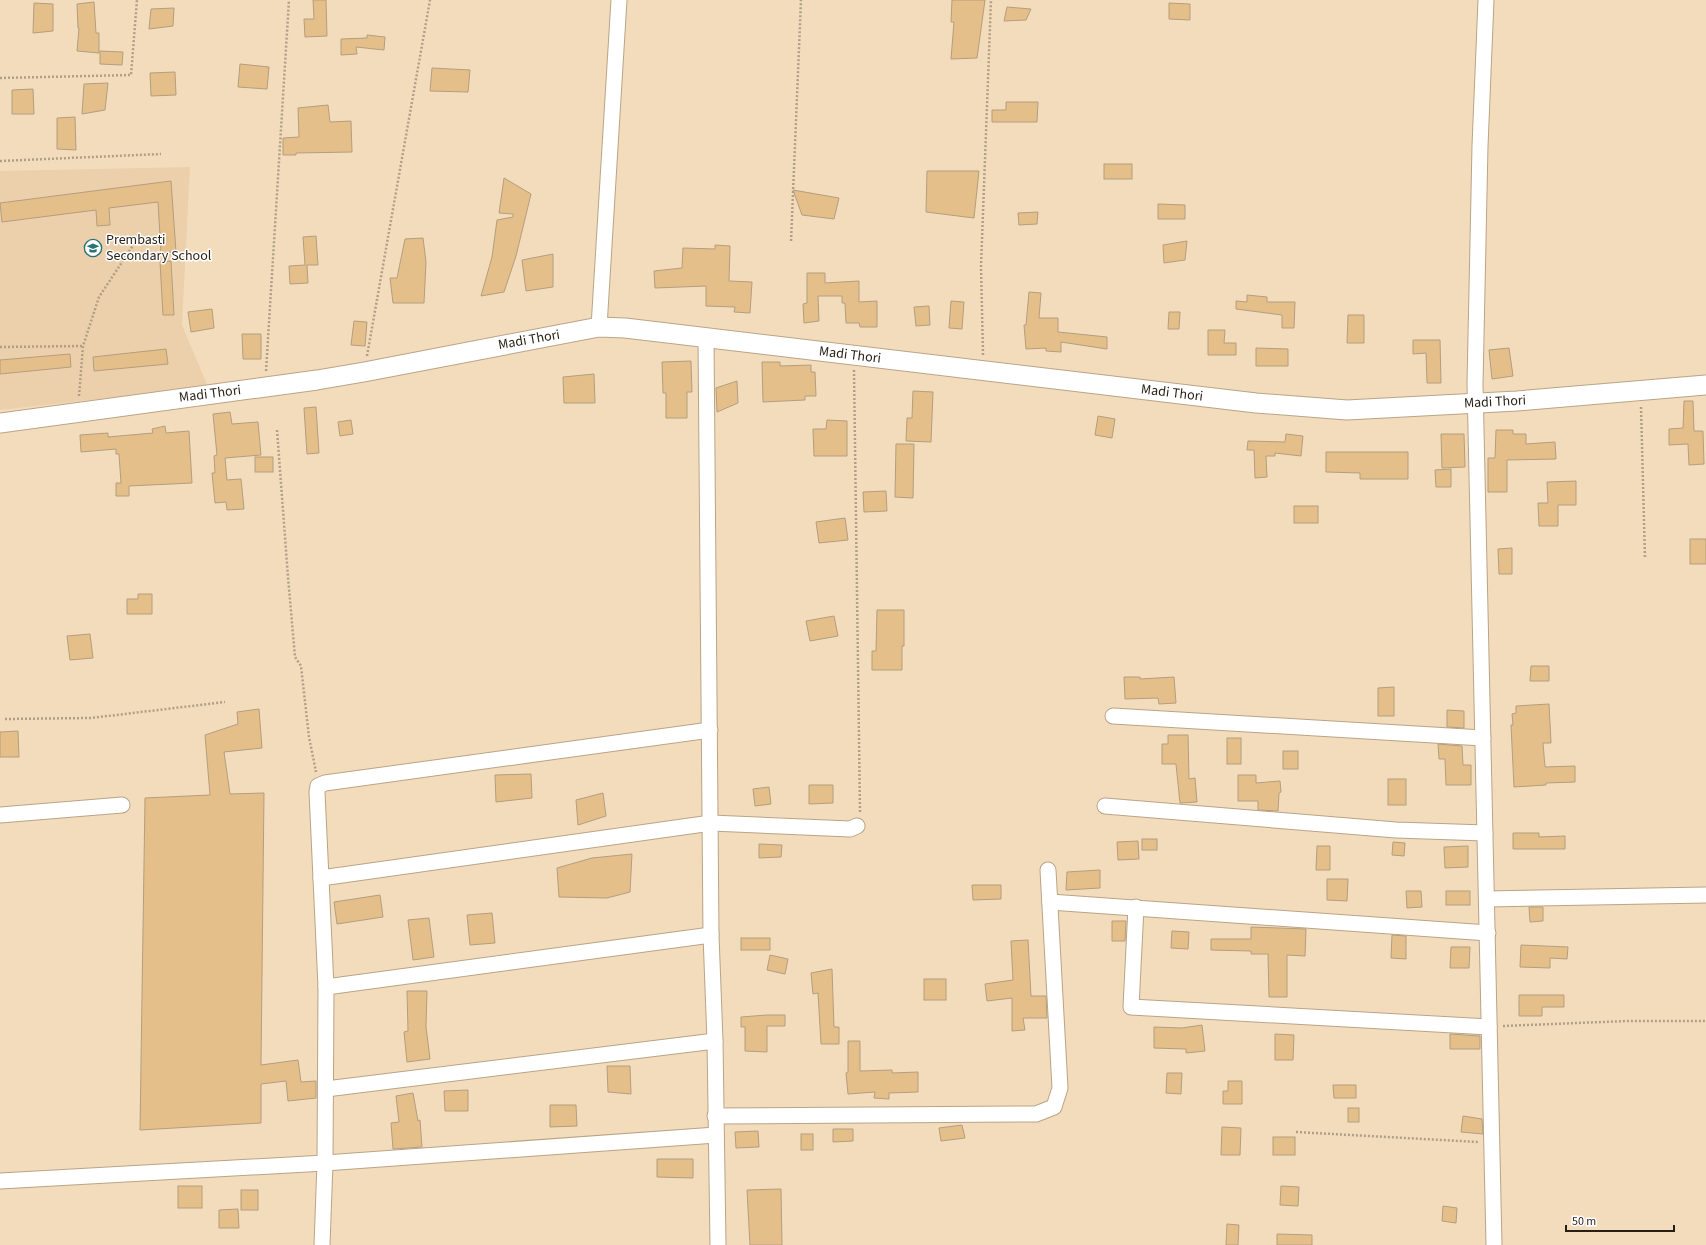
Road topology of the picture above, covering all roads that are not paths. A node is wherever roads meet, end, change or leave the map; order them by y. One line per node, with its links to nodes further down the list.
1 (619, 0): 3 (street)
2 (1486, 0): 6 (street)
3 (599, 327): 4 (main road, Madi Thori); 7 (main road, Madi Thori)
4 (706, 338): 6 (main road, Madi Thori); 9 (street)
5 (1706, 385): 6 (main road, Madi Thori)
6 (1476, 403): 10 (street)
7 (0, 423)
8 (1114, 716): 10 (street)
9 (710, 730): 14 (street); 18 (street)
10 (1483, 738): 16 (street)
11 (122, 805): 13 (street)
12 (1105, 806): 16 (street)
13 (0, 815)
14 (710, 823): 15 (street); 18 (street); 24 (street)
15 (857, 826)
16 (1485, 833): 20 (street)
17 (1048, 870): 21 (street)
18 (322, 878): 25 (street)
19 (1706, 895): 20 (street)
20 (1487, 899): 23 (street)
21 (1050, 902): 22 (street); 29 (street)
22 (1136, 907): 23 (street); 26 (street)
23 (1488, 933): 26 (street)
24 (711, 935): 25 (street); 27 (street)
25 (326, 987): 28 (street)
26 (1490, 1027): 35 (street)
27 (715, 1041): 28 (street); 29 (street)
28 (326, 1089): 31 (street)
29 (715, 1116): 30 (street)
30 (716, 1135): 31 (street); 34 (street)
31 (325, 1163): 32 (street); 33 (street)
32 (0, 1181)
33 (322, 1245)
34 (718, 1245)
35 (1494, 1245)

